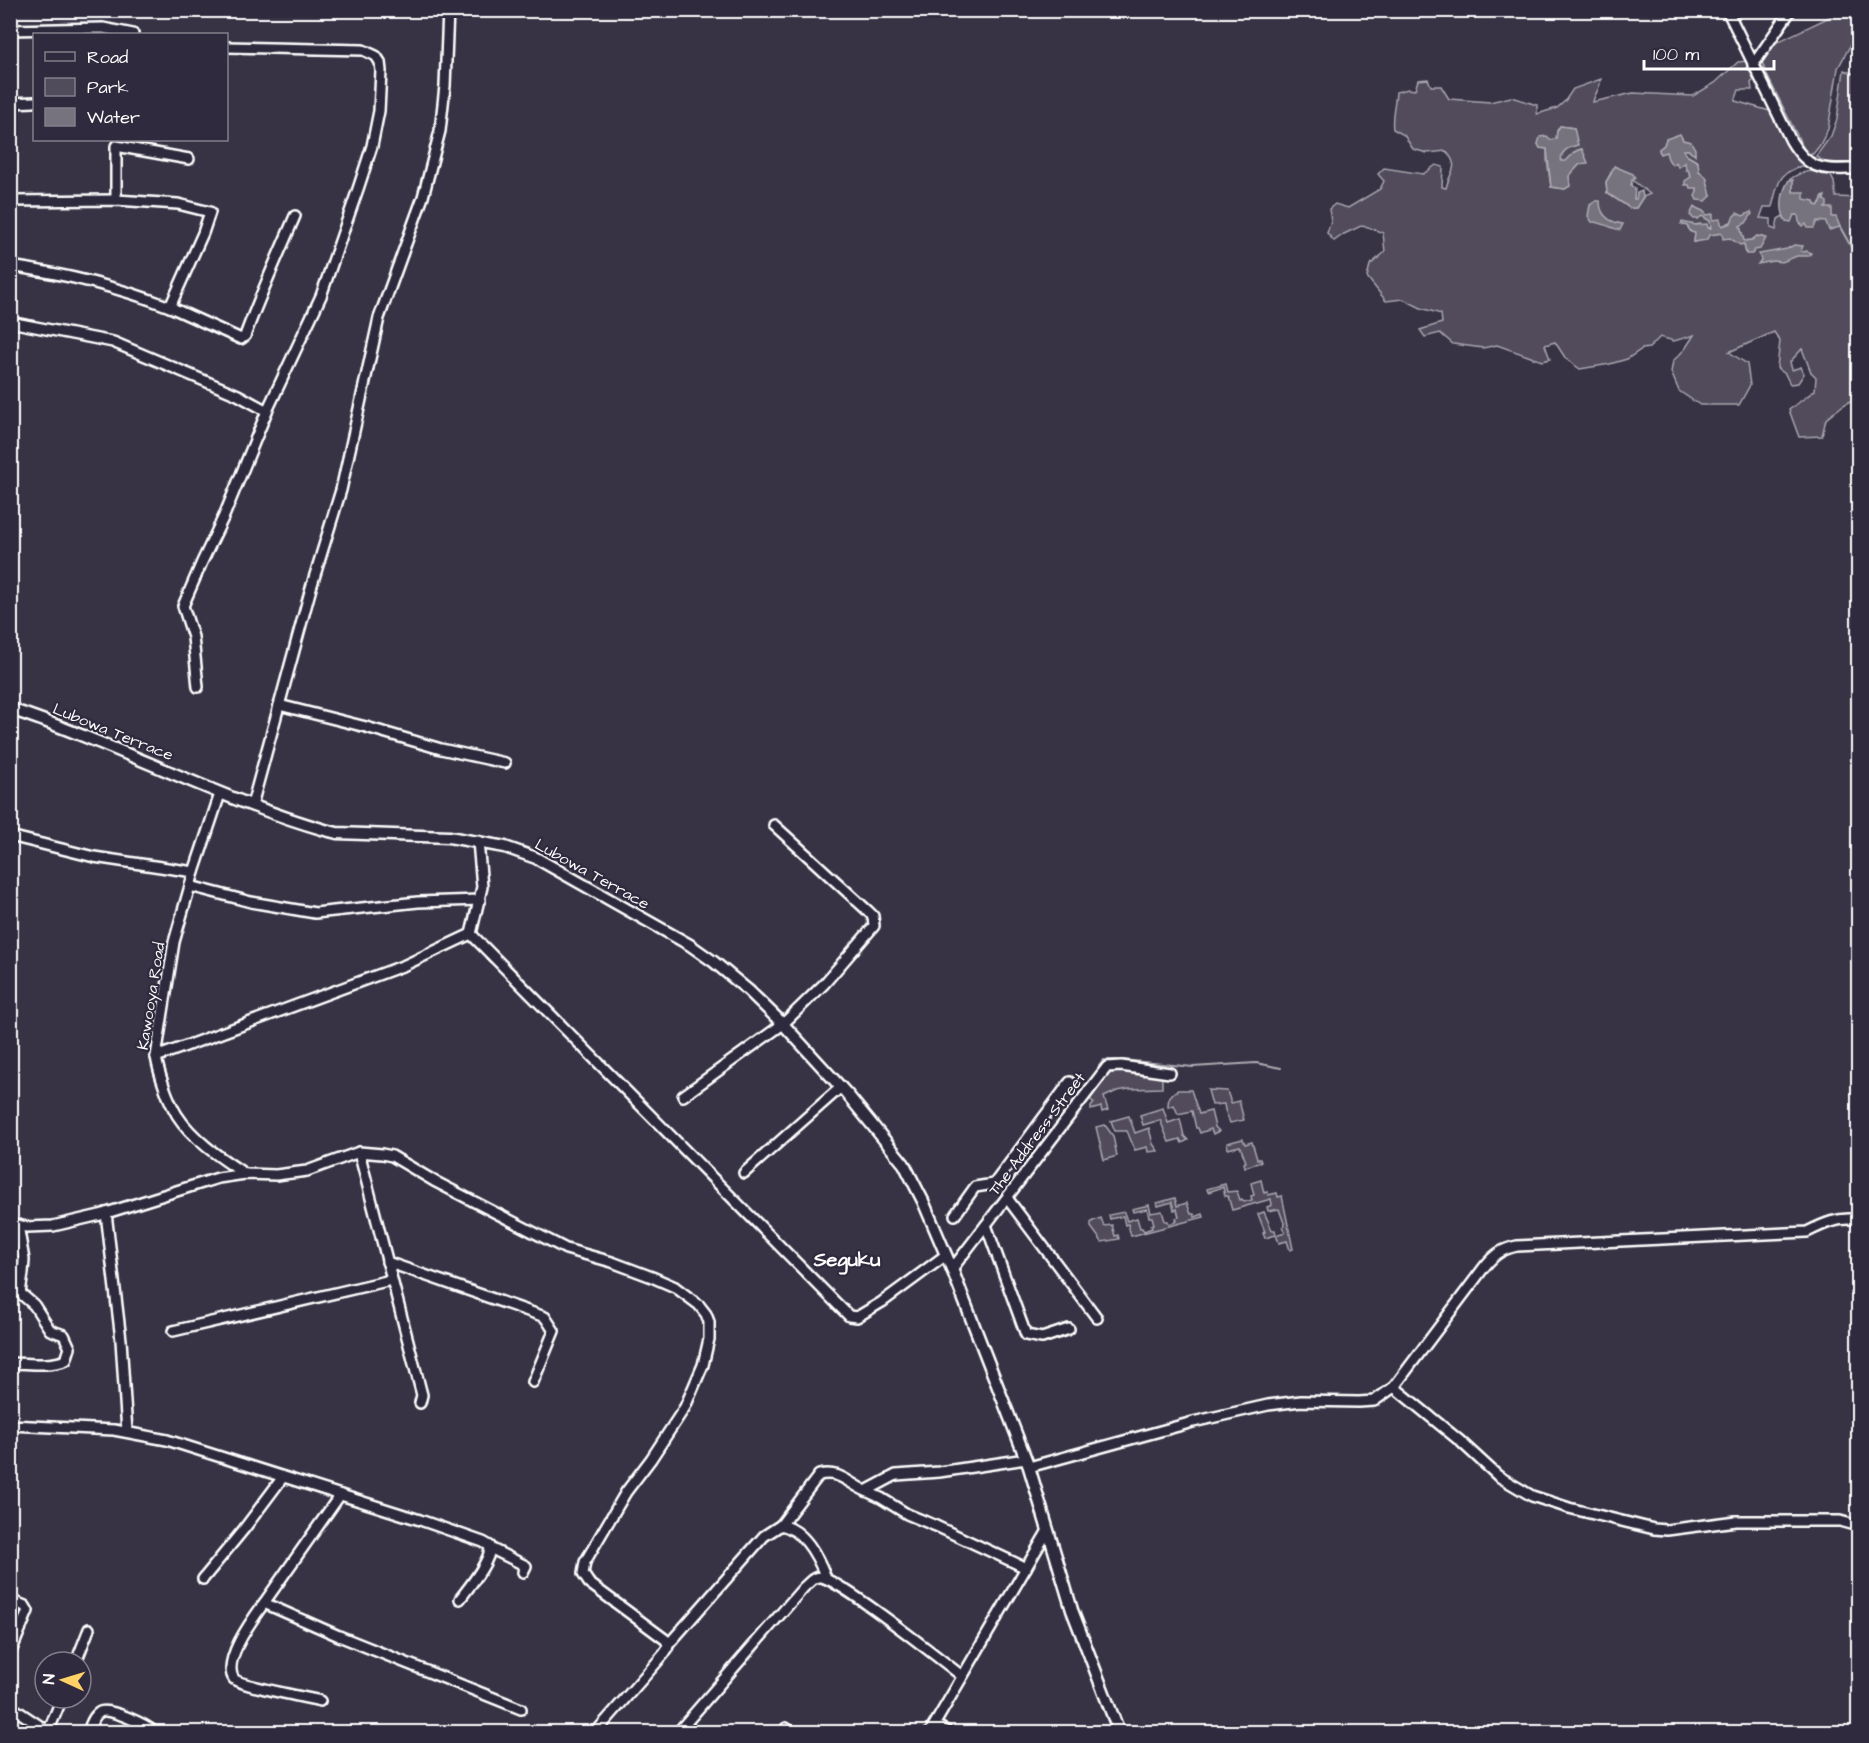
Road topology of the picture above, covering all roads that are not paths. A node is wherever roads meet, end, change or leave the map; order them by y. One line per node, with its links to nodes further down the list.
1 (448, 10): 20 (street)
2 (1727, 10): 7 (street)
3 (1791, 10): 7 (street)
4 (10, 30): 5 (street)
5 (128, 33)
6 (228, 47): 18 (street)
7 (1754, 65): 11 (street)
8 (33, 102): 9 (street)
9 (10, 103)
10 (189, 159): 12 (street)
11 (1858, 169)
12 (116, 200): 13 (street); 16 (street)
13 (10, 201)
14 (295, 216): 16 (street)
15 (10, 266): 16 (street)
16 (170, 307)
17 (10, 322): 18 (street)
18 (267, 411): 19 (street)
19 (198, 687)
20 (279, 705): 22 (street); 24 (street)
21 (10, 709): 23 (street, Lubowa Terrace)
22 (506, 763)
23 (220, 794): 24 (street, Lubowa Terrace); 28 (street, Kawooya Road)
24 (252, 805): 27 (street, Lubowa Terrace)
25 (774, 825): 32 (street)
26 (10, 836): 28 (street)
27 (478, 841): 30 (street); 32 (street, Lubowa Terrace)
28 (194, 872): 29 (street, Kawooya Road)
29 (190, 886): 30 (street); 33 (street, Kawooya Road)
30 (480, 900): 31 (street)
31 (471, 934): 33 (street); 48 (street)
32 (783, 1024): 36 (street, Lubowa Terrace); 37 (street)
33 (156, 1057): 40 (street, Kawooya Road)
34 (1170, 1073): 42 (street, The Address Street)
35 (1070, 1082): 41 (street)
36 (841, 1087): 39 (street); 48 (street, Lubowa Terrace)
37 (683, 1096)
38 (359, 1152): 40 (street); 49 (street); 77 (street)
39 (744, 1173)
40 (245, 1174): 43 (street)
41 (994, 1184): 42 (street); 44 (street)
42 (1008, 1197): 47 (street, The Address Street); 52 (street)
43 (106, 1213): 46 (street); 60 (street)
44 (955, 1215)
45 (1858, 1220): 57 (street)
46 (14, 1225): 55 (street)
47 (986, 1225): 50 (street, The Address Street); 53 (street)
48 (946, 1255): 50 (street, Lubowa Terrace)
49 (387, 1262): 51 (street); 56 (street)
50 (952, 1269): 61 (street, Lubowa Terrace)
51 (391, 1280): 54 (street); 58 (street)
52 (1097, 1318)
53 (1069, 1329)
54 (173, 1330)
55 (10, 1363)
56 (533, 1382)
57 (1394, 1386): 61 (street); 66 (street)
58 (420, 1403)
59 (10, 1425): 60 (street)
60 (127, 1432): 62 (street)
61 (1028, 1463): 63 (street); 67 (street, Lubowa Terrace)
62 (282, 1477): 64 (street); 71 (street)
63 (866, 1491): 65 (street); 69 (street)
64 (339, 1495): 68 (street); 75 (street)
65 (781, 1526): 72 (street); 77 (street)
66 (1858, 1526)
67 (1047, 1532): 69 (street); 92 (street, Lubowa Terrace)
68 (490, 1548): 70 (street); 73 (street)
69 (1026, 1568): 80 (street)
70 (523, 1572)
71 (202, 1578)
72 (826, 1578): 80 (street); 90 (street)
73 (460, 1599)
74 (10, 1600): 79 (street)
75 (264, 1603): 81 (street); 83 (street)
76 (89, 1629): 78 (street)
77 (668, 1645): 89 (street)
78 (81, 1650)
79 (10, 1654)
80 (962, 1676): 85 (street)
81 (320, 1701)
82 (10, 1706): 86 (street)
83 (521, 1709)
84 (57, 1710): 86 (street)
85 (933, 1729): 91 (street)
86 (49, 1732)
87 (88, 1732): 88 (street)
88 (154, 1732)
89 (596, 1732)
90 (678, 1732)
91 (948, 1732)
92 (1119, 1732)

